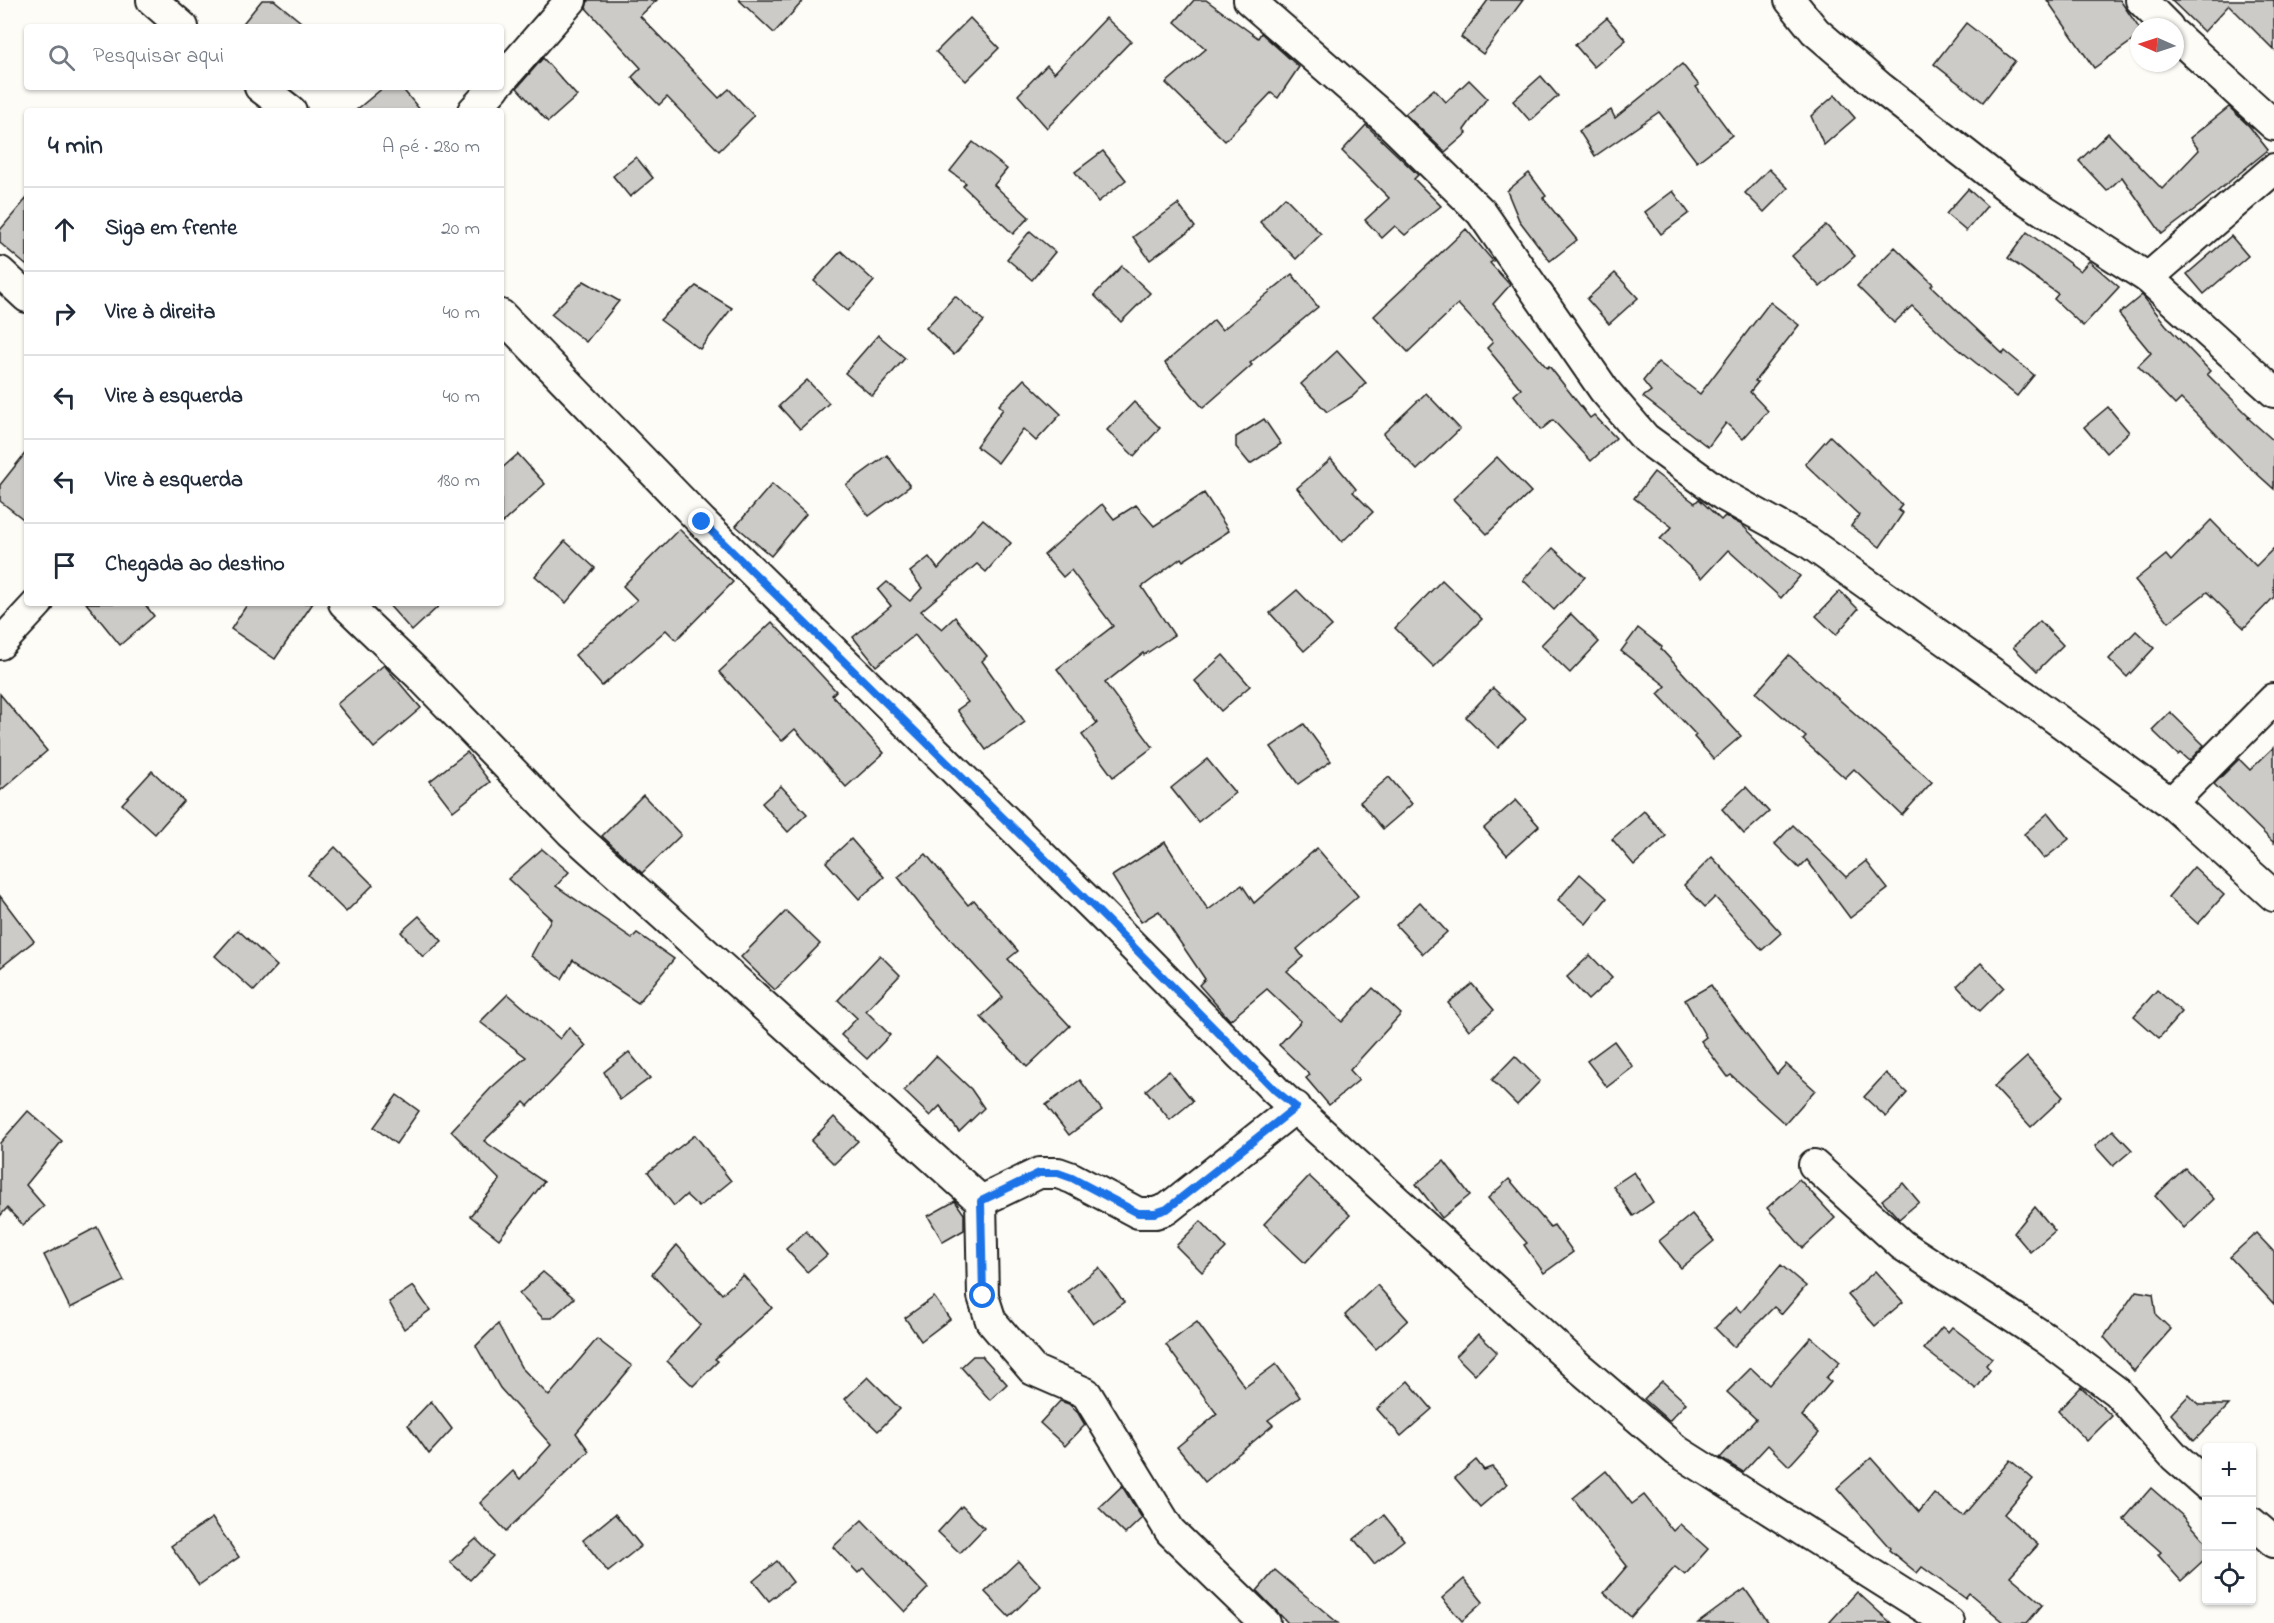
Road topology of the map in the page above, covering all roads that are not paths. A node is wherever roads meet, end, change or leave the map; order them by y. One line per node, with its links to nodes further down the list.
1 (152, 0): 7 (street)
2 (571, 0): 9 (street)
3 (1249, 0): 25 (street)
4 (1790, 0): 17 (street)
5 (2141, 0): 6 (street)
6 (2159, 18)
7 (180, 24)
8 (2184, 42): 14 (street)
9 (504, 77)
10 (264, 90): 12 (street)
11 (492, 90): 13 (street)
12 (287, 108)
13 (476, 108)
14 (2273, 120)
15 (2274, 170): 17 (street)
16 (0, 272): 18 (street)
17 (2148, 278): 20 (street)
18 (24, 294)
19 (504, 318): 27 (street)
20 (2274, 392)
21 (35, 606): 23 (street)
22 (347, 606): 29 (street)
23 (0, 645)
24 (2274, 699): 25 (street)
25 (2170, 803): 26 (street)
26 (2274, 896)
27 (1296, 1107): 29 (street); 34 (street)
28 (1815, 1166): 30 (street)
29 (981, 1201): 33 (street)
30 (2202, 1481)
31 (2256, 1526): 32 (street)
32 (2274, 1542)
33 (1265, 1623)
34 (1949, 1623)

